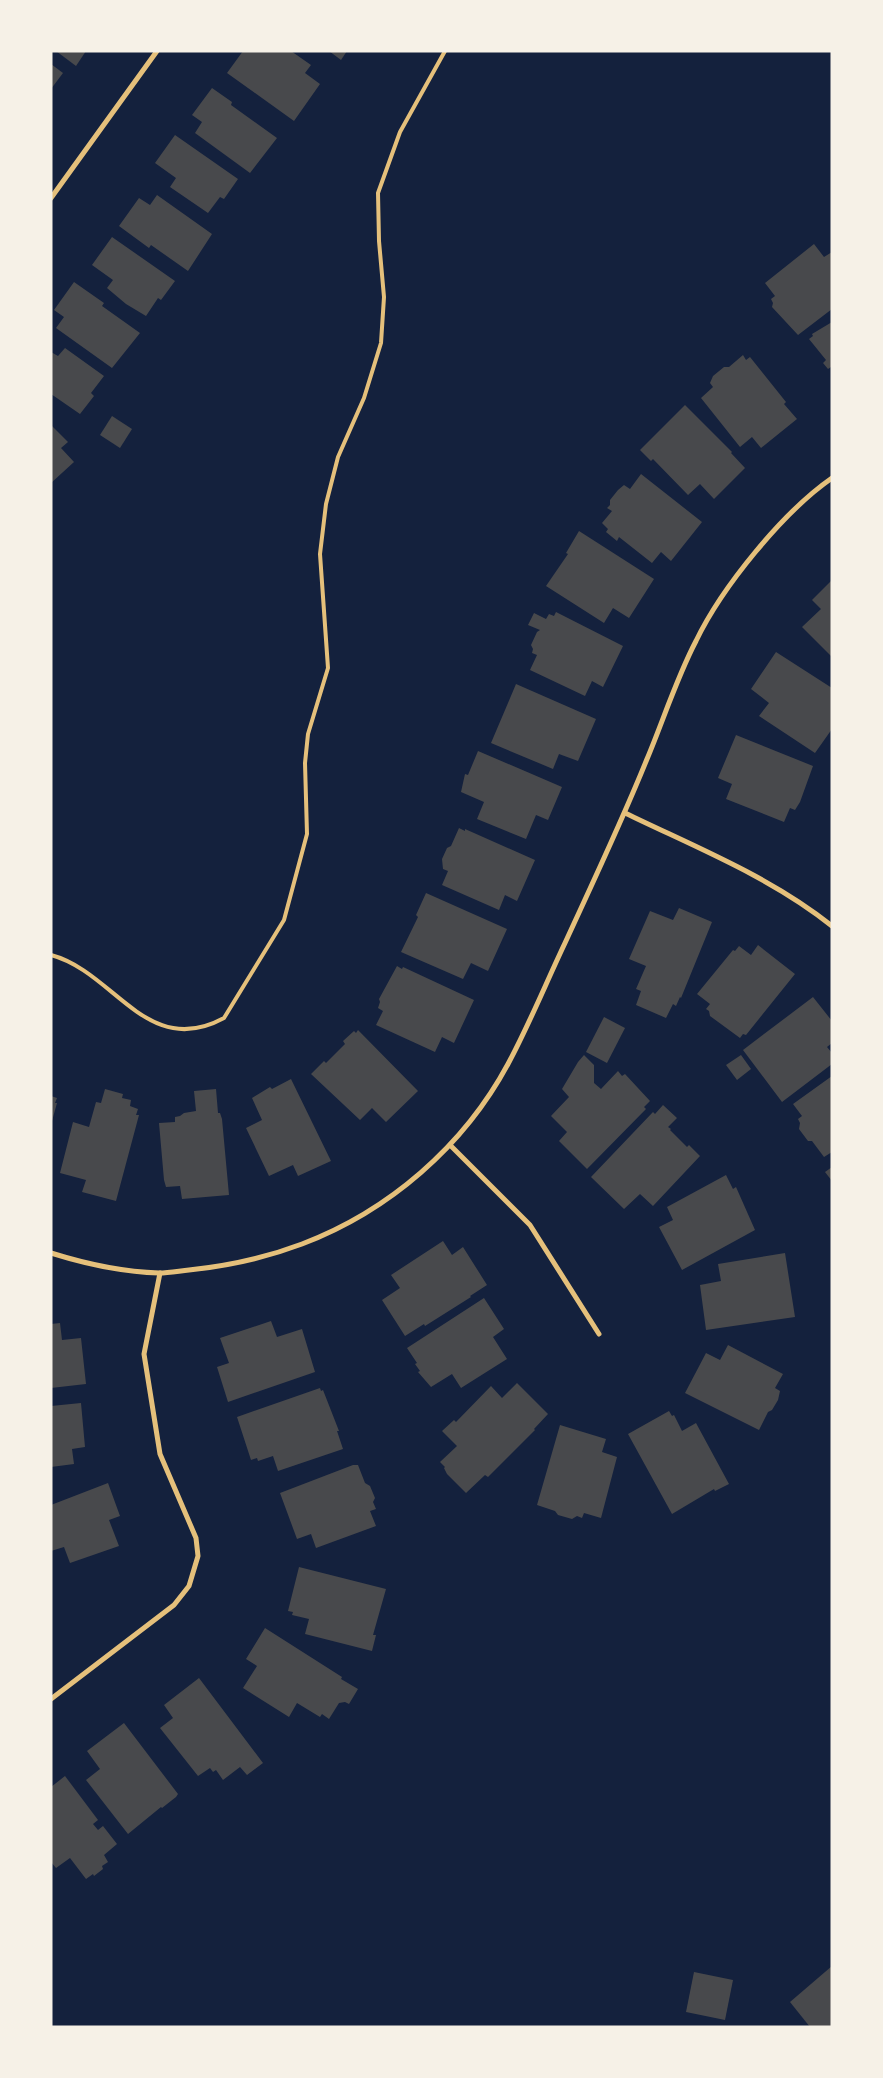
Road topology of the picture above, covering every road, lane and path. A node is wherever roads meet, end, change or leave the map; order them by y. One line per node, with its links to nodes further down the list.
1 (157, 51): 3 (street)
2 (445, 51): 7 (lane)
3 (51, 198)
4 (832, 478): 5 (street)
5 (625, 813): 6 (street); 8 (street)
6 (832, 926)
7 (51, 955)
8 (450, 1145): 10 (street); 11 (street)
9 (51, 1253): 10 (street)
10 (160, 1273): 12 (street)
11 (599, 1334)
12 (51, 1699)

